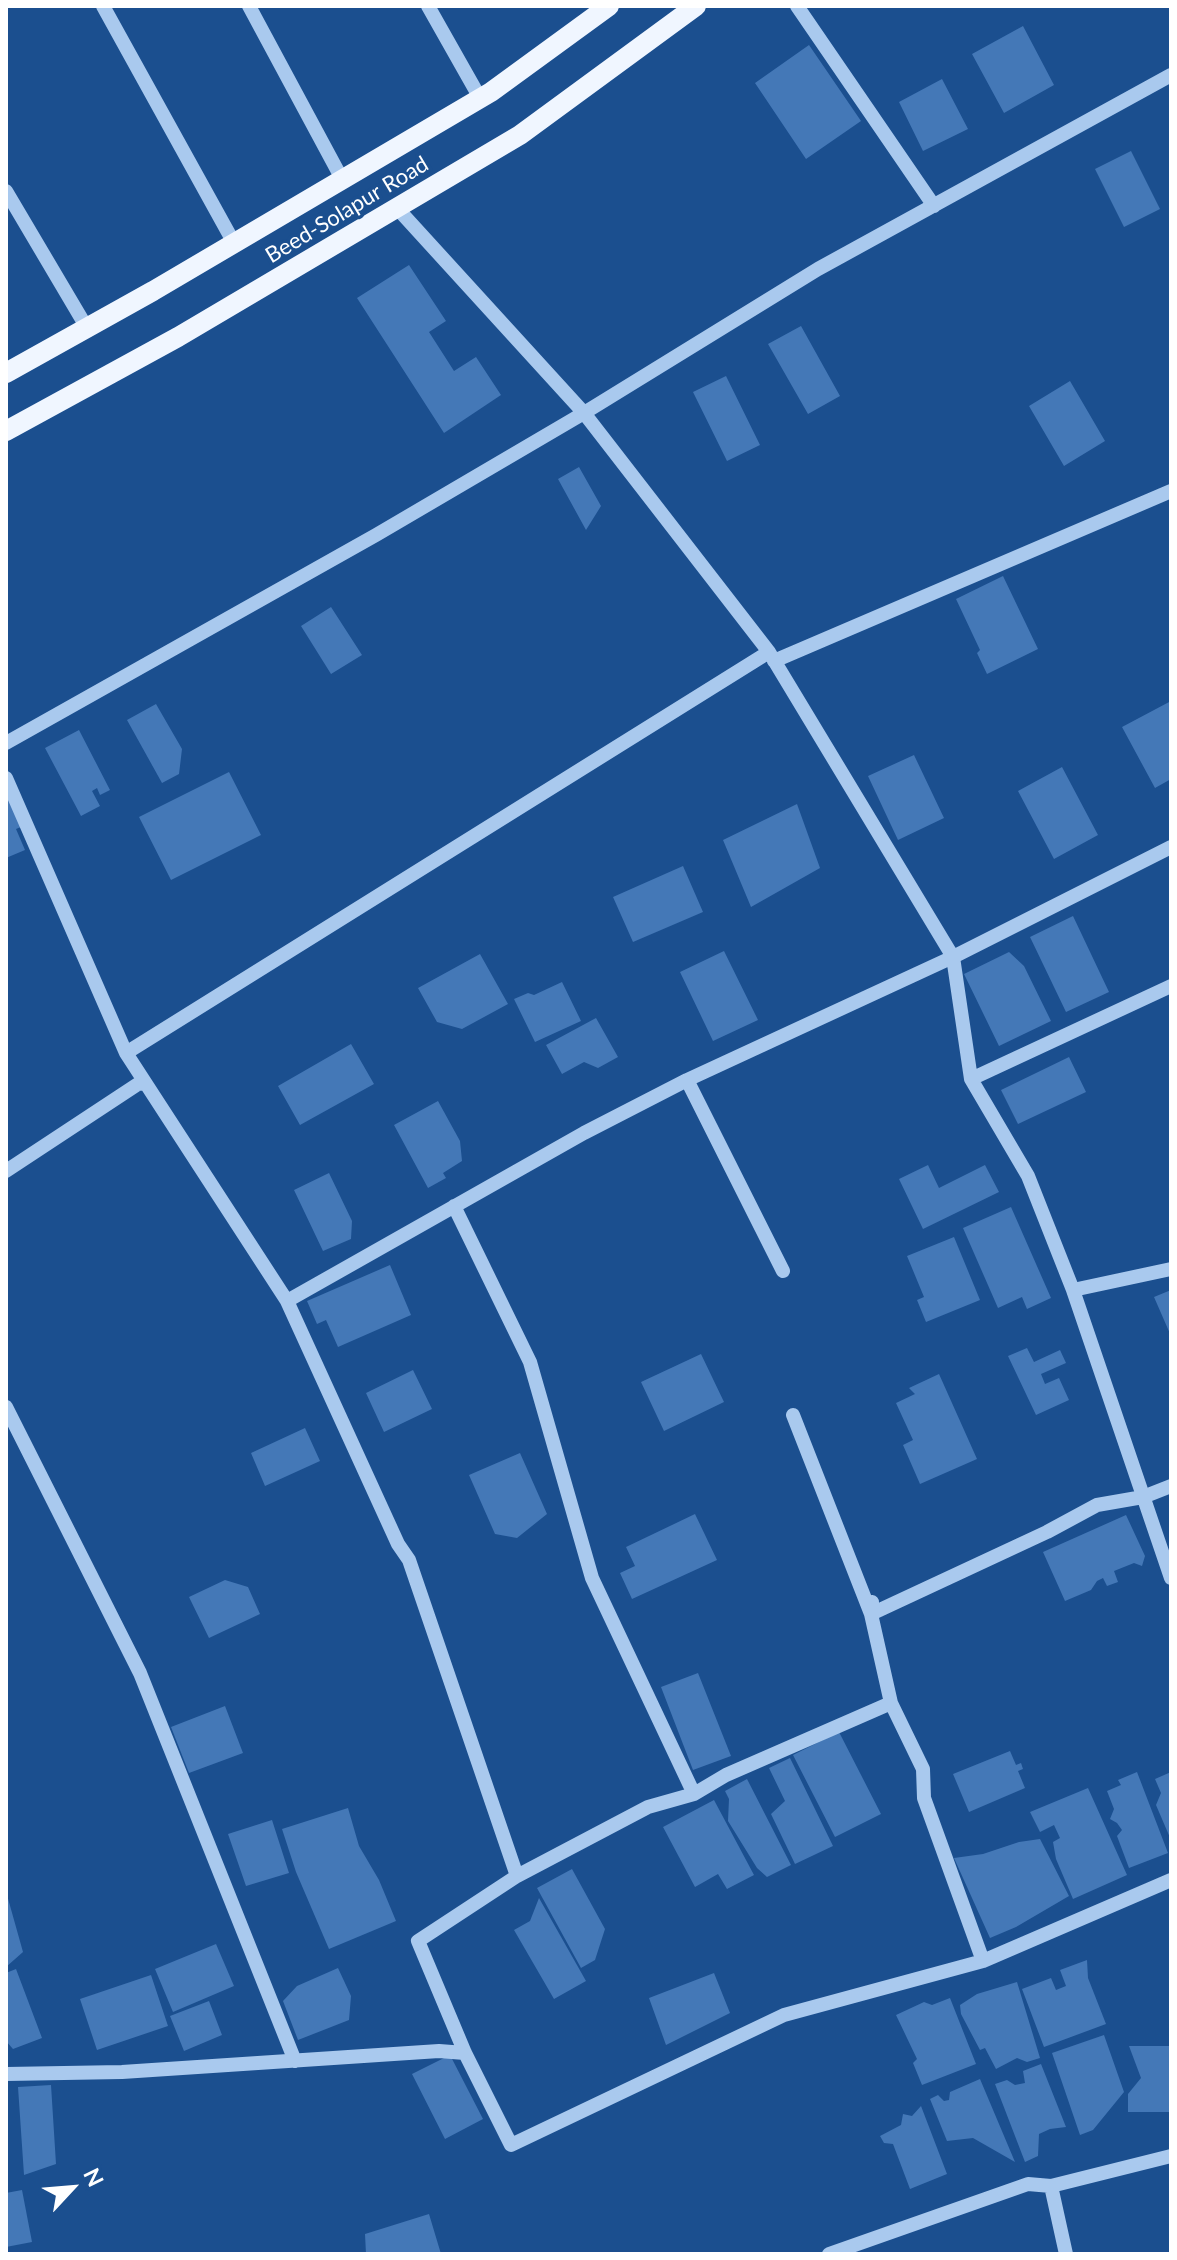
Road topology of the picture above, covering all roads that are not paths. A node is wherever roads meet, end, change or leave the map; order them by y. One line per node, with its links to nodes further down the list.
1 (103, 6): 13 (street)
2 (249, 6): 9 (street)
3 (428, 6): 8 (street)
4 (609, 6): 8 (main road, Beed-Solapur Road)
5 (696, 6): 12 (main road, Beed-Solapur Road)
6 (797, 6): 11 (street)
7 (1171, 75): 11 (street)
8 (480, 98): 9 (main road, Beed-Solapur Road)
9 (342, 179): 13 (main road, Beed-Solapur Road)
10 (6, 191): 14 (street)
11 (934, 206): 16 (street)
12 (397, 208): 16 (street); 17 (main road, Beed-Solapur Road)
13 (234, 243): 14 (main road, Beed-Solapur Road)
14 (87, 328): 15 (main road, Beed-Solapur Road)
15 (6, 373)
16 (584, 413): 19 (street); 20 (street)
17 (6, 431)
18 (1171, 491): 19 (street)
19 (771, 656): 23 (street); 25 (street)
20 (6, 743)
21 (6, 778): 25 (street)
22 (1171, 847): 23 (street)
23 (953, 957): 26 (street); 27 (street)
24 (1170, 991): 26 (street)
25 (126, 1053): 28 (street)
26 (971, 1079): 33 (street)
27 (687, 1080): 30 (street); 32 (street)
28 (145, 1083): 29 (street); 34 (street)
29 (6, 1171)
30 (454, 1206): 34 (street); 42 (street)
31 (1171, 1269): 33 (street)
32 (783, 1271)
33 (1073, 1290): 38 (street)
34 (287, 1301): 43 (street)
35 (6, 1407): 47 (street)
36 (793, 1415): 40 (street)
37 (1171, 1486): 38 (street)
38 (1143, 1497): 39 (street); 40 (street)
39 (1171, 1578)
40 (871, 1608): 41 (street)
41 (891, 1703): 42 (street); 45 (street)
42 (694, 1794): 43 (street)
43 (517, 1876): 46 (street)
44 (1171, 1880): 45 (street)
45 (983, 1961): 46 (street)
46 (465, 2053): 47 (street)
47 (295, 2061): 48 (street)
48 (6, 2074)
49 (1171, 2156): 50 (street)
50 (1051, 2186): 51 (street); 52 (street)
51 (829, 2254)
52 (1066, 2254)

